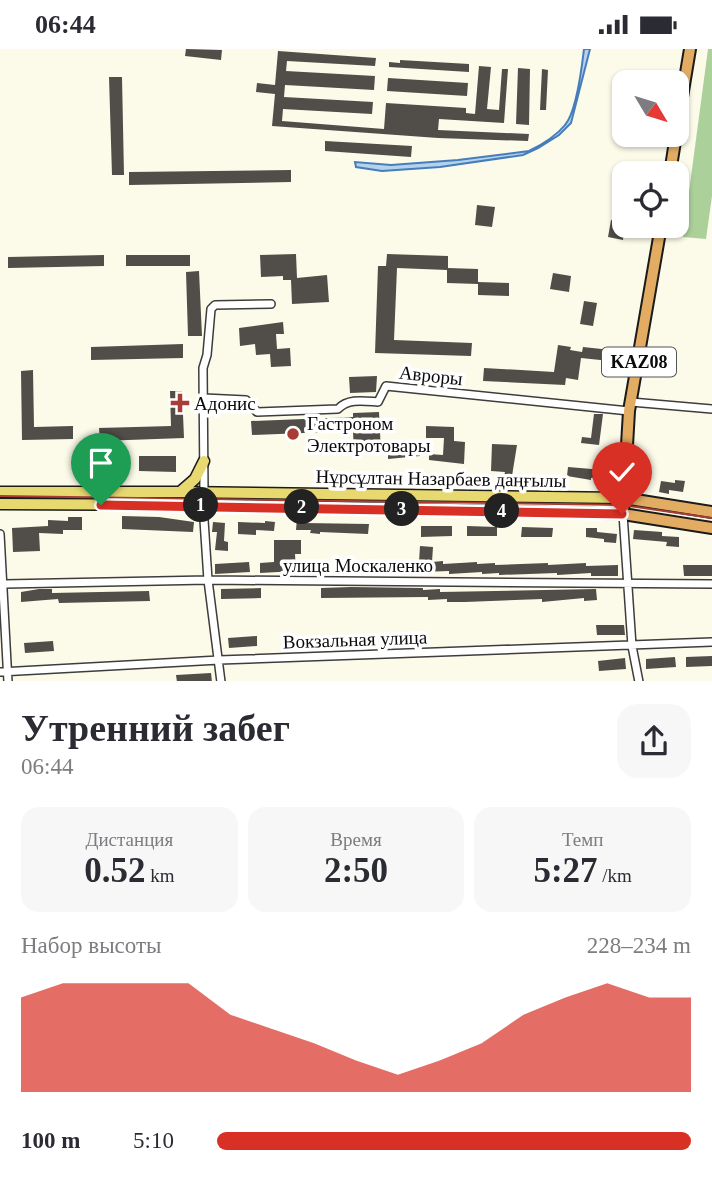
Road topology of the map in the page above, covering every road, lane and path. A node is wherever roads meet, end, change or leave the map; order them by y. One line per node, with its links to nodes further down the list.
1 (690, 49): 2 (highway)
2 (686, 70)
3 (659, 238): 6 (highway, KAZ08)
4 (271, 304): 5 (street)
5 (204, 398): 6 (street, Авроры); 8 (street)
6 (630, 406): 7 (street, Авроры); 12 (highway, KAZ08)
7 (712, 408)
8 (204, 461): 10 (main road); 11 (street)
9 (0, 492): 10 (main road, Нұрсұлтан Назарбаев даңғылы)
10 (180, 492): 11 (main road, Нұрсұлтан Назарбаев даңғылы)
11 (204, 493): 12 (main road, Нұрсұлтан Назарбаев даңғылы); 14 (main road)
12 (623, 498): 15 (highway, Нұрсұлтан Назарбаев даңғылы); 16 (highway, KAZ08)
13 (0, 504): 14 (main road, Нұрсұлтан Назарбаев даңғылы)
14 (203, 505): 16 (main road, Нұрсұлтан Назарбаев даңғылы); 19 (street)
15 (712, 512)
16 (622, 514): 17 (highway, Нұрсұлтан Назарбаев даңғылы); 20 (street)
17 (712, 528)
18 (0, 534): 21 (street)
19 (208, 580): 20 (street, улица Москаленко); 21 (street, улица Москаленко); 25 (street)
20 (628, 582): 22 (street, улица Москаленко); 24 (street)
21 (5, 584): 26 (street)
22 (712, 584)
23 (712, 642): 24 (street, Вокзальная улица)
24 (632, 646): 25 (street, Вокзальная улица); 29 (street)
25 (219, 660): 26 (street, Вокзальная улица); 28 (street)
26 (4, 672): 27 (street)
27 (8, 681)
28 (221, 681)
29 (639, 681)

